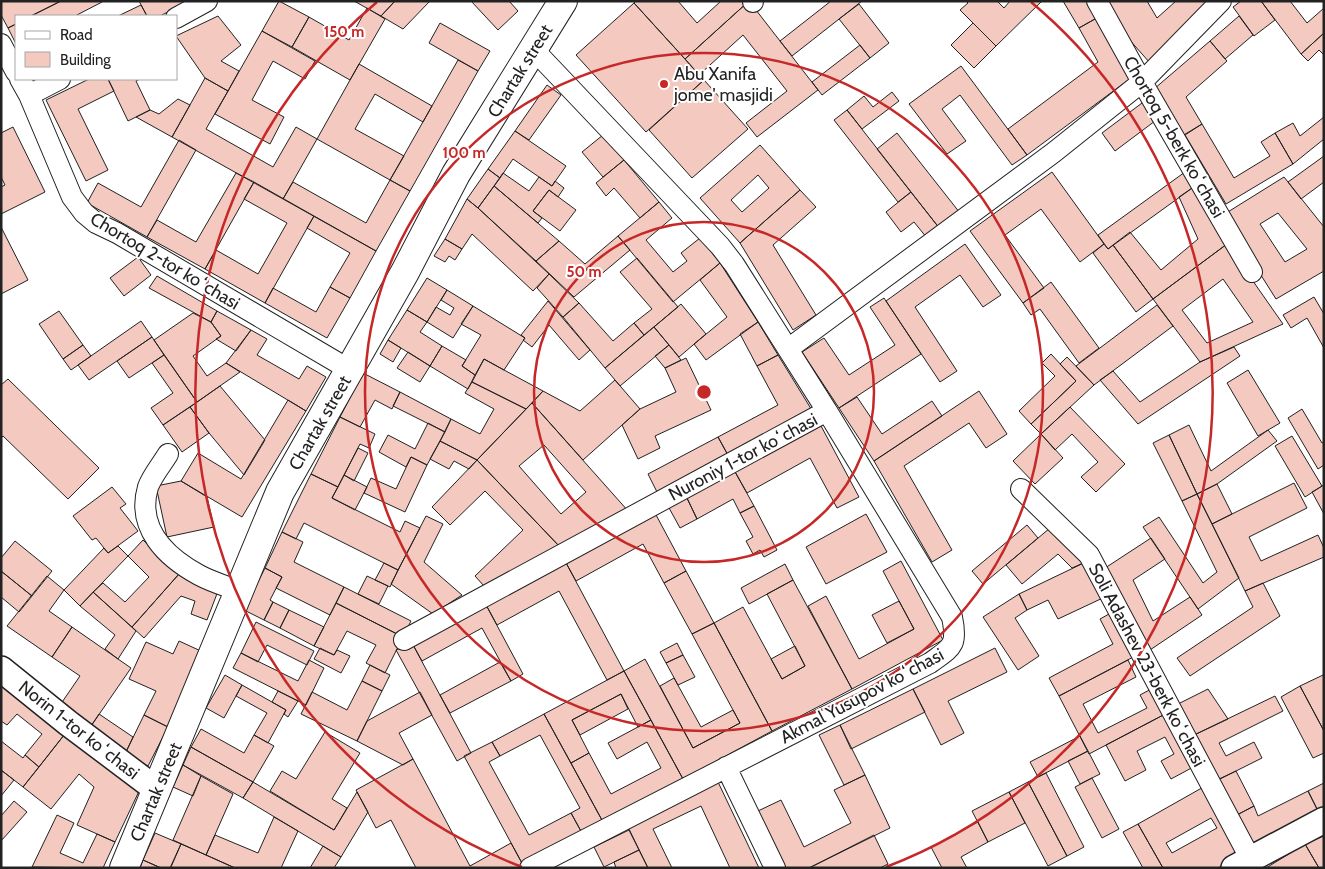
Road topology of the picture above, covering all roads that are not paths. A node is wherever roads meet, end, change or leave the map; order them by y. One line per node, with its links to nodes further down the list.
1 (207, 1): 5 (street)
2 (1097, 1): 10 (street, Chortoq 5-berk koʻchasi)
3 (1221, 1): 10 (street)
4 (556, 4): 7 (main road, Chartak street)
5 (178, 17)
6 (1, 44): 8 (street)
7 (533, 49): 13 (street, Nuroniy 1-tor koʻchasi); 14 (main road, Chartak street)
8 (15, 70)
9 (56, 80): 11 (street)
10 (1142, 82): 12 (street, Chortoq 5-berk koʻchasi); 13 (street)
11 (24, 87): 14 (street, Chortoq 2-tor koʻchasi)
12 (1252, 272)
13 (788, 349): 15 (street, Nuroniy 1-tor koʻchasi)
14 (350, 370): 18 (main road, Chartak street)
15 (827, 411): 19 (street, Nuroniy 1-tor koʻchasi); 21 (street, Akmal Yusupov koʻchasi)
16 (168, 454): 18 (street)
17 (1020, 489): 24 (street, Soli Adashev 23-berk koʻchasi)
18 (239, 591): 22 (main road, Chartak street)
19 (404, 640)
20 (1, 670): 22 (street, Norin 1-tor koʻchasi)
21 (726, 767): 26 (street, Akmal Yusupov koʻchasi); 27 (street)
22 (157, 790): 25 (main road, Chartak street)
23 (1324, 820): 24 (street)
24 (1242, 863)
25 (124, 868)
26 (530, 868)
27 (775, 868)

